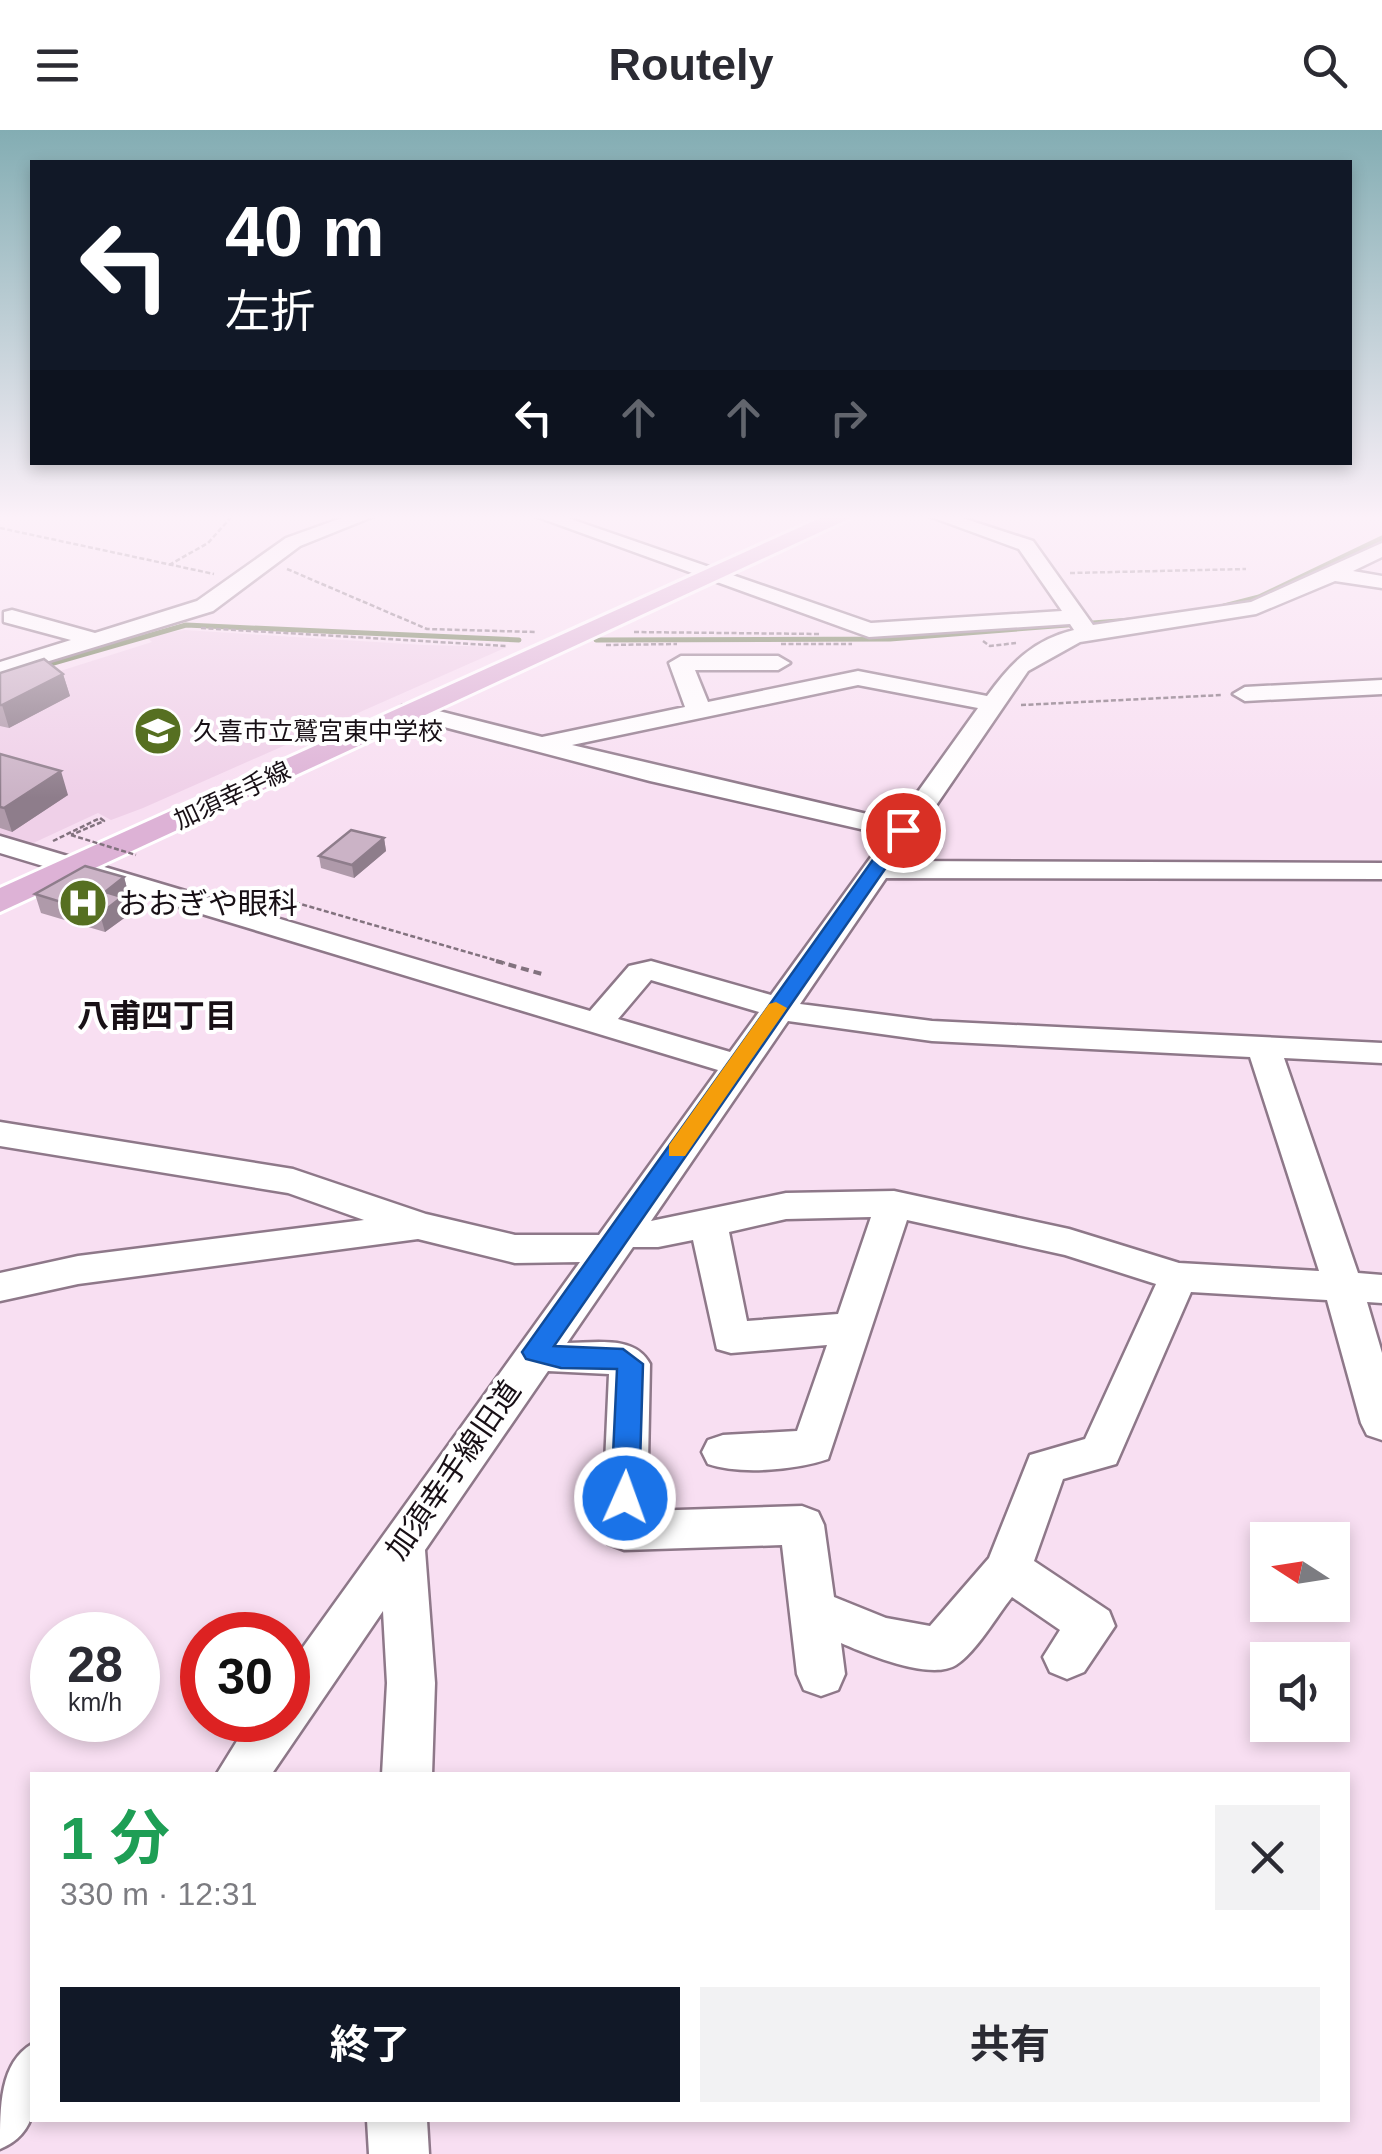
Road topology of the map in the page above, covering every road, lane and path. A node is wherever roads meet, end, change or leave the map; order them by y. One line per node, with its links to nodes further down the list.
1 (194, 609): 15 (street)
2 (381, 609): 12 (path)
3 (619, 609): 12 (main road, 加須幸手線)
4 (633, 609): 11 (main road, 加須幸手線)
5 (795, 609): 14 (street)
6 (1071, 609): 9 (street)
7 (1229, 609): 9 (street, 加須幸手線旧道)
8 (12, 618): 15 (street)
9 (1082, 625): 14 (street); 24 (street, 加須幸手線旧道)
10 (186, 628): 18 (path)
11 (596, 628): 14 (path); 25 (main road, 加須幸手線)
12 (556, 636): 31 (main road, 加須幸手線)
13 (980, 636): 19 (path)
14 (862, 637): 20 (path)
15 (96, 640): 21 (street)
16 (626, 644): 17 (path)
17 (680, 644)
18 (516, 646)
19 (996, 646)
20 (774, 654): 26 (street)
21 (0, 669)
22 (1382, 686): 23 (street)
23 (1244, 694): 24 (path)
24 (992, 704): 26 (street); 28 (street, 加須幸手線旧道)
25 (412, 711): 27 (street); 31 (main road, 加須幸手線)
26 (700, 712): 27 (street)
27 (545, 744): 28 (street)
28 (903, 830): 32 (street, 加須幸手線旧道)
29 (0, 844): 31 (street)
30 (136, 854): 31 (path, bridge)
31 (60, 857): 34 (main road, 加須幸手線); 36 (main road, 加須幸手線); 39 (street)
32 (875, 869): 33 (street); 38 (street, 加須幸手線旧道)
33 (1382, 870)
34 (0, 882)
35 (259, 892): 37 (path)
36 (0, 900)
37 (542, 974)
38 (778, 1006): 39 (street); 40 (street); 42 (street, 加須幸手線旧道)
39 (598, 1023): 42 (street)
40 (1264, 1048): 41 (street); 50 (street)
41 (1382, 1054)
42 (736, 1065): 47 (street, 加須幸手線旧道)
43 (0, 1134): 46 (street)
44 (894, 1204): 45 (street); 48 (street); 51 (street)
45 (708, 1222): 47 (street); 51 (street)
46 (419, 1226): 47 (street); 49 (street)
47 (615, 1241): 52 (street, 加須幸手線旧道)
48 (1178, 1276): 50 (street); 56 (street)
49 (0, 1287)
50 (1362, 1288): 53 (street)
51 (854, 1328): 54 (street)
52 (536, 1352): 55 (street, 加須幸手線旧道); 57 (street)
53 (1382, 1423)
54 (723, 1452)
55 (402, 1544): 60 (street, 加須幸手線旧道); 63 (street)
56 (1008, 1569): 57 (street); 58 (street)
57 (812, 1609): 59 (street)
58 (1067, 1657)
59 (821, 1674)
60 (310, 1676)
61 (263, 1742): 62 (street)
62 (242, 1772)
63 (407, 1772)
64 (30, 2075): 65 (street)
65 (0, 2119)
66 (398, 2122): 67 (street)
67 (398, 2154)

